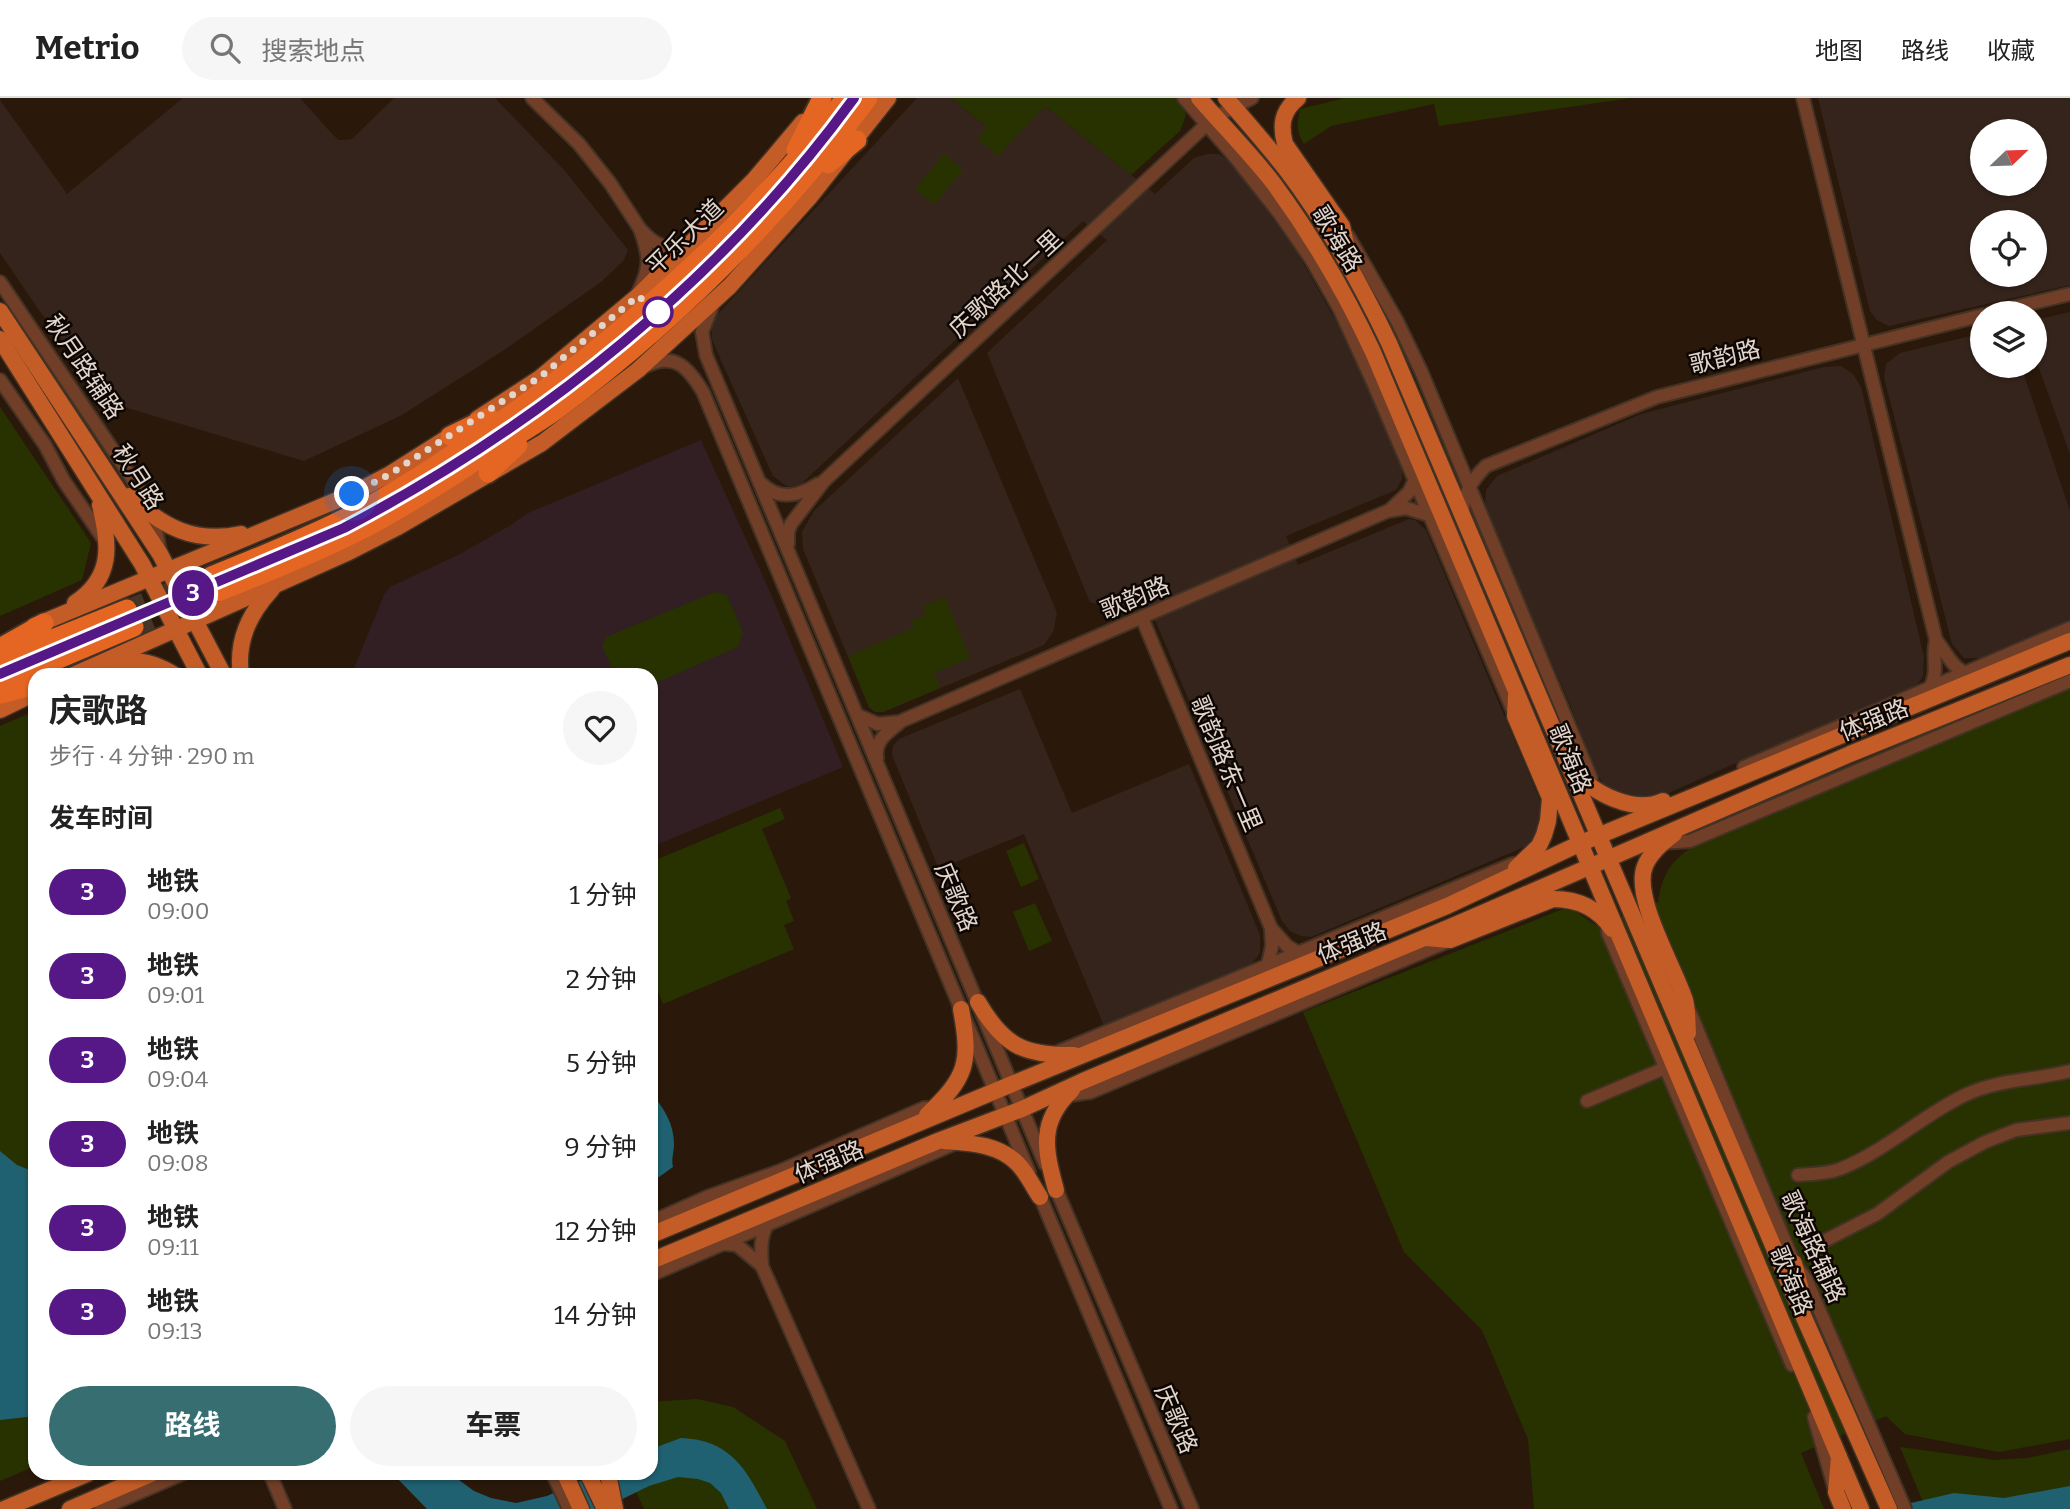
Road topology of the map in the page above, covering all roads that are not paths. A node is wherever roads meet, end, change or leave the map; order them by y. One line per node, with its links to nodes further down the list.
1 (531, 98): 16 (street)
2 (822, 98): 14 (highway); 17 (main road)
3 (845, 98): 14 (highway, 平乐大道)
4 (868, 98): 14 (highway, 平乐大道)
5 (888, 98): 13 (main road)
6 (1184, 98): 12 (street)
7 (1199, 98): 12 (main road, 歌海路)
8 (1252, 98): 11 (street)
9 (1298, 98): 15 (main road)
10 (1803, 98): 28 (street)
11 (1227, 101): 12 (street); 18 (main road, 歌海路)
12 (1211, 120): 37 (main road, 歌海路); 41 (street, 庆歌路北一里); 43 (street)
13 (857, 140): 14 (highway); 23 (main road)
14 (790, 183): 33 (highway, 平乐大道); 34 (highway, 平乐大道)
15 (1342, 226): 18 (main road); 38 (street)
16 (640, 229): 17 (street); 22 (street)
17 (696, 237): 22 (main road)
18 (1351, 270): 36 (main road, 歌海路)
19 (0, 282): 48 (street, 秋月路辅路)
20 (2070, 295): 24 (street)
21 (0, 296): 27 (main road)
22 (636, 298): 35 (main road)
23 (716, 299): 29 (main road); 31 (street, 庆歌路)
24 (2044, 301)
25 (0, 311): 27 (main road, 秋月路)
26 (1970, 318): 28 (street, 歌韵路)
27 (5, 333): 44 (main road, 秋月路); 46 (main road, 秋月路)
28 (1864, 344): 39 (street, 歌韵路); 65 (street)
29 (638, 370): 32 (street, 庆歌路); 40 (main road)
30 (0, 380): 53 (street)
31 (719, 386): 32 (street); 42 (street, 庆歌路)
32 (703, 392): 113 (street, 庆歌路)
33 (541, 393): 34 (highway, 平乐大道); 35 (highway)
34 (556, 410): 40 (highway)
35 (450, 436): 52 (main road)
36 (1431, 441): 38 (street); 50 (main road, 歌海路)
37 (1414, 447): 43 (street); 51 (main road, 歌海路)
38 (1460, 464): 39 (street); 45 (street)
39 (1486, 466): 45 (street)
40 (488, 473): 58 (main road)
41 (824, 481): 42 (street, 庆歌路北一里); 54 (street, 庆歌路北一里)
42 (760, 482): 54 (street, 庆歌路)
43 (1415, 483): 47 (street, 歌韵路); 49 (street)
44 (117, 485): 48 (main road); 55 (main road, 秋月路)
45 (1469, 485): 50 (street); 95 (street)
46 (97, 492): 53 (main road); 57 (main road, 秋月路)
47 (1388, 512): 49 (street, 歌韵路); 59 (street, 歌韵路)
48 (153, 514): 52 (main road); 55 (street, 秋月路辅路)
49 (1428, 514): 51 (street, 歌韵路); 89 (street)
50 (1462, 517): 91 (main road, 歌海路)
51 (1447, 526): 83 (main road, 歌海路)
52 (278, 527): 56 (main road)
53 (107, 543): 61 (main road)
54 (789, 551): 88 (street, 庆歌路)
55 (160, 554): 56 (main road, 秋月路)
56 (169, 570): 57 (main road); 60 (main road, 秋月路)
57 (149, 578): 61 (main road); 63 (main road, 秋月路)
58 (275, 586): 60 (main road); 76 (main road)
59 (1142, 618): 90 (street, 歌韵路); 108 (street, 歌韵路东一里)
60 (197, 621): 63 (main road); 75 (main road, 秋月路)
61 (44, 623): 64 (main road); 67 (highway)
62 (2070, 628): 78 (street)
63 (176, 629): 71 (main road); 74 (main road, 秋月路)
64 (0, 637)
65 (1936, 640): 78 (street); 82 (street)
66 (2070, 640): 78 (main road, 体强路)
67 (0, 648)
68 (0, 660): 70 (highway)
69 (2070, 665): 97 (main road, 体强路)
70 (32, 668)
71 (90, 668)
72 (99, 668): 73 (main road)
73 (162, 668)
74 (196, 668)
75 (220, 668)
76 (240, 668)
77 (28, 670): 80 (highway)
78 (1972, 676): 82 (street); 86 (main road, 体强路)
79 (2070, 681): 100 (street)
80 (0, 684)
81 (28, 687): 84 (highway)
82 (1930, 689): 86 (street); 94 (street)
83 (1516, 690): 89 (main road); 99 (main road, 歌海路)
84 (0, 694)
85 (28, 696): 87 (main road)
86 (1919, 703): 92 (main road, 体强路)
87 (0, 710)
88 (857, 715): 90 (street, 歌韵路); 93 (street, 庆歌路)
89 (1515, 716): 104 (main road)
90 (900, 722): 93 (street, 歌韵路)
91 (1564, 753): 95 (main road); 96 (main road, 歌海路)
92 (1773, 764): 94 (main road); 98 (main road, 体强路)
93 (878, 765): 111 (street, 庆歌路)
94 (1744, 767): 95 (main road)
95 (1590, 785): 96 (street)
96 (1589, 813): 98 (main road, 歌海路)
97 (1685, 825): 100 (main road); 101 (main road, 体强路)
98 (1599, 835): 99 (main road, 体强路); 102 (main road, 歌海路)
99 (1581, 843): 103 (main road, 体强路); 105 (main road, 歌海路)
100 (1663, 843): 101 (street); 118 (main road)
101 (1636, 846): 102 (main road, 体强路)
102 (1608, 857): 105 (main road, 体强路); 120 (main road, 歌海路)
103 (1545, 860): 104 (street); 106 (main road, 体强路)
104 (1523, 862): 106 (main road); 112 (street)
105 (1590, 866): 107 (main road, 歌海路); 109 (main road, 体强路)
106 (1503, 880): 114 (main road, 体强路)
107 (1607, 914): 110 (main road); 123 (street); 153 (main road, 歌海路)
108 (1271, 928): 112 (street, 歌韵路东一里); 115 (street, 歌韵路东一里)
109 (1423, 938): 110 (main road); 125 (main road, 体强路)
110 (1450, 940): 128 (street)
111 (957, 952): 113 (street); 117 (street, 庆歌路)
112 (1298, 953): 114 (street, 歌韵路东一里); 115 (street)
113 (940, 959): 119 (street, 庆歌路)
114 (1314, 960): 116 (main road, 体强路)
115 (1269, 965): 116 (street, 歌韵路东一里); 121 (street)
116 (1262, 981): 122 (main road, 体强路)
117 (978, 1002): 121 (main road); 126 (street, 庆歌路)
118 (1686, 1002): 120 (main road); 148 (street, 歌海路辅路)
119 (961, 1009): 127 (street, 庆歌路); 132 (main road)
120 (1689, 1046): 151 (main road, 歌海路)
121 (1054, 1054): 122 (main road)
122 (1083, 1054): 126 (main road, 体强路)
123 (1665, 1069): 130 (street); 153 (street)
124 (2070, 1071): 139 (street)
125 (1083, 1081): 128 (main road); 129 (main road, 体强路)
126 (1012, 1084): 127 (main road, 体强路); 133 (street, 庆歌路)
127 (995, 1091): 131 (main road, 体强路); 134 (street, 庆歌路)
128 (1066, 1096): 129 (street); 140 (main road)
129 (1047, 1099): 133 (main road, 体强路)
130 (1587, 1101)
131 (956, 1107): 132 (street); 135 (main road, 体强路)
132 (934, 1108): 135 (main road); 142 (street)
133 (1023, 1110): 134 (main road, 体强路); 140 (street, 庆歌路)
134 (1005, 1116): 137 (main road, 体强路); 141 (street, 庆歌路)
135 (919, 1123): 144 (main road, 体强路)
136 (2070, 1124): 145 (street)
137 (938, 1141): 138 (main road); 147 (main road, 体强路)
138 (958, 1142): 141 (main road); 143 (street)
139 (1798, 1175)
140 (1056, 1190): 174 (street, 庆歌路)
141 (1040, 1197): 173 (street, 庆歌路)
142 (658, 1219)
143 (767, 1225): 146 (street); 149 (street)
144 (658, 1232)
145 (1826, 1240)
146 (724, 1244): 149 (street); 150 (street)
147 (658, 1258)
148 (1794, 1263): 151 (main road); 152 (street, 歌海路辅路)
149 (762, 1265): 172 (street)
150 (658, 1272)
151 (1814, 1336): 152 (main road, 歌海路)
152 (1874, 1456): 177 (main road, 歌海路); 178 (street, 歌海路辅路)
153 (1837, 1467): 175 (main road); 176 (main road, 歌海路)
154 (73, 1480): 163 (main road)
155 (137, 1480): 164 (main road)
156 (168, 1480): 165 (street)
157 (273, 1480): 166 (street)
158 (556, 1480): 167 (street)
159 (568, 1480): 168 (main road)
160 (591, 1480): 169 (main road)
161 (610, 1480): 170 (main road)
162 (611, 1480): 171 (street)
163 (4, 1509)
164 (70, 1509)
165 (101, 1509)
166 (285, 1509)
167 (569, 1509)
168 (582, 1509)
169 (605, 1509)
170 (614, 1509)
171 (624, 1509)
172 (869, 1509)
173 (1171, 1509)
174 (1192, 1509)
175 (1843, 1509)
176 (1861, 1509)
177 (1889, 1509)
178 (1905, 1509)

